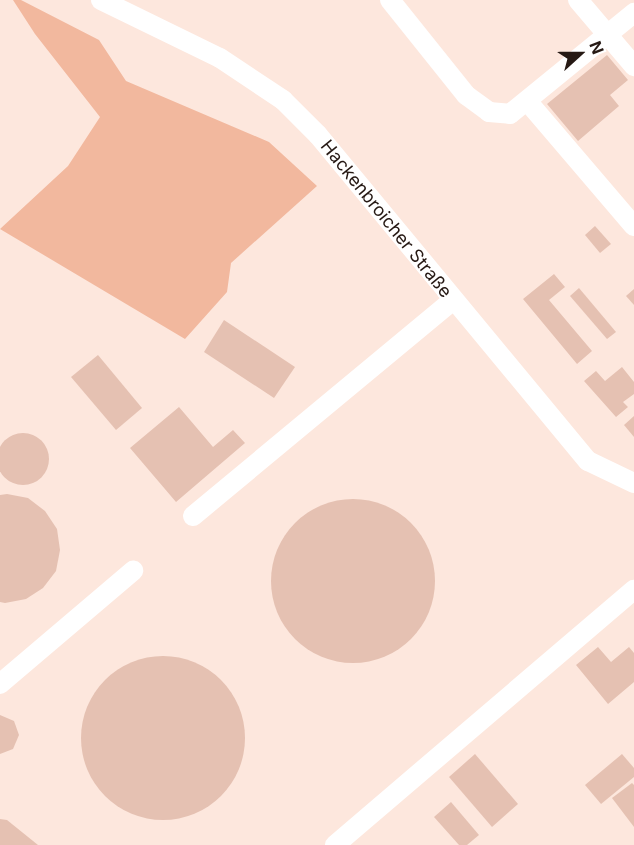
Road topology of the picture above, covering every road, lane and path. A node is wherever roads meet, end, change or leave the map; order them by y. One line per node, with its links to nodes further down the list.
1 (101, 0): 4 (lane, Hackenbroicher Straße)
2 (390, 0): 8 (lane)
3 (578, 0): 6 (lane)
4 (133, 9): 10 (lane, Hackenbroicher Straße)
5 (634, 14): 6 (lane)
6 (608, 35): 7 (lane); 8 (lane)
7 (634, 66)
8 (528, 102): 9 (lane)
9 (634, 225)
10 (452, 301): 11 (lane, Hackenbroicher Straße); 12 (lane)
11 (634, 483)
12 (193, 516)
13 (133, 572): 15 (lane)
14 (634, 590): 16 (lane)
15 (0, 684)
16 (335, 845)

